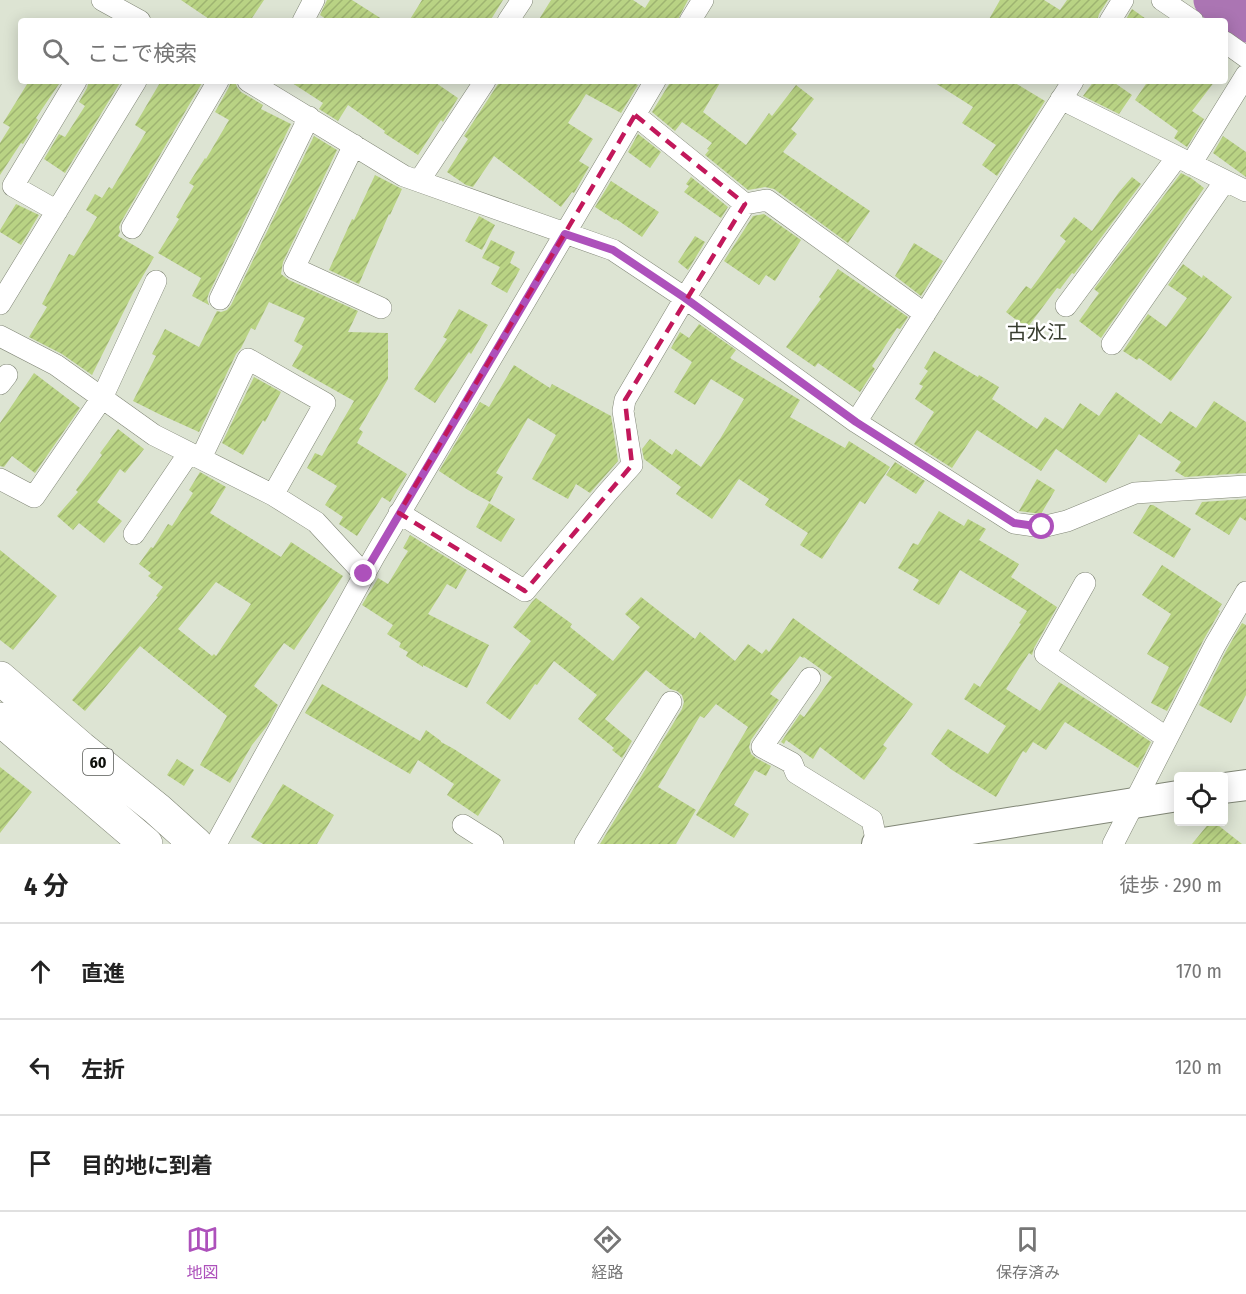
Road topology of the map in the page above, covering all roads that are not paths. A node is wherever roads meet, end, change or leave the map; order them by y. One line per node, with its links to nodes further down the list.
1 (314, 0): 8 (street)
2 (522, 0): 9 (street)
3 (703, 0): 10 (street)
4 (1123, 0): 11 (street)
5 (1162, 0): 12 (street)
6 (111, 10): 7 (street)
7 (132, 18)
8 (305, 18)
9 (510, 18)
10 (692, 18)
11 (1112, 18)
12 (1189, 18)
13 (1228, 44): 14 (street)
14 (1246, 57)
15 (1246, 75): 27 (street)
16 (74, 84): 32 (street)
17 (134, 84): 32 (street)
18 (216, 84): 33 (street)
19 (483, 84): 28 (street)
20 (653, 84): 24 (street)
21 (1070, 84): 23 (street)
22 (270, 86): 25 (street)
23 (1061, 99): 27 (street); 41 (street)
24 (635, 115): 31 (street); 34 (street)
25 (309, 117): 26 (street); 37 (street)
26 (354, 145): 28 (street); 40 (street)
27 (1184, 160): 29 (street); 39 (street)
28 (419, 181): 34 (street)
29 (1225, 181): 30 (street); 43 (street)
30 (1246, 191)
31 (745, 204): 36 (street); 41 (street)
32 (57, 210): 38 (street)
33 (132, 228)
34 (565, 234): 36 (street); 50 (street)
35 (156, 281): 44 (street)
36 (685, 298): 45 (street); 50 (street)
37 (220, 299)
38 (0, 304)
39 (1066, 306)
40 (381, 308)
41 (925, 314): 45 (street)
42 (0, 336): 44 (street)
43 (1112, 344)
44 (102, 398): 46 (street); 47 (street)
45 (856, 422): 48 (street)
46 (195, 456): 49 (street); 49 (street); 51 (street)
47 (0, 478)
48 (1246, 486)
49 (273, 495): 52 (street)
50 (399, 513): 52 (street)
51 (134, 534)
52 (364, 574): 67 (street)
53 (1085, 583): 59 (street)
54 (1246, 592): 59 (street)
55 (0, 678): 66 (main road, 60)
56 (810, 678): 70 (street)
57 (671, 702): 69 (street)
58 (1, 722): 65 (main road, 60)
59 (1167, 738): 63 (street)
60 (1246, 785): 61 (main road)
61 (1228, 787)
62 (1174, 797): 63 (main road)
63 (1133, 803): 70 (main road); 71 (street)
64 (464, 825): 68 (street)
65 (146, 844)
66 (196, 844)
67 (216, 844)
68 (493, 844)
69 (585, 844)
70 (877, 844)
71 (1113, 844)

